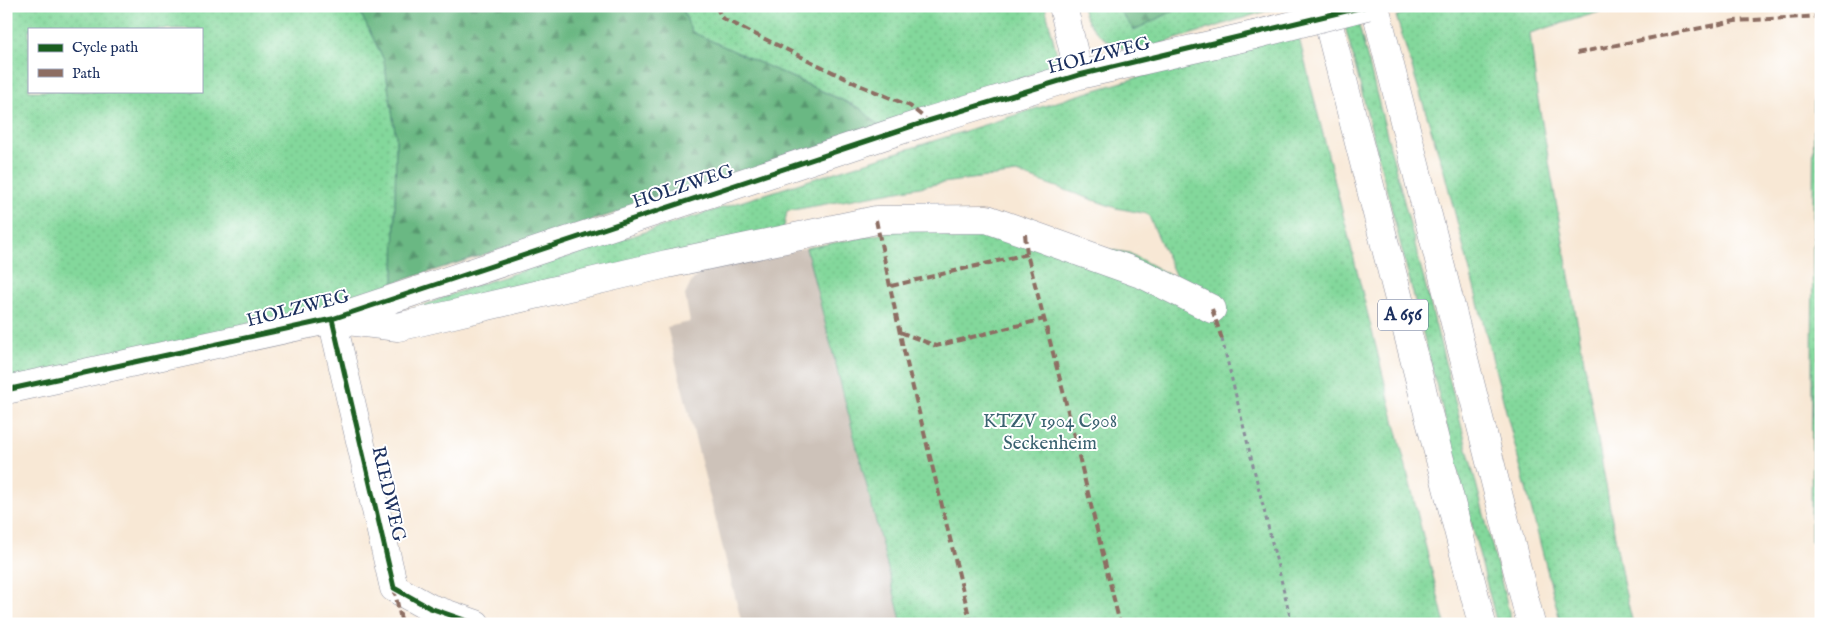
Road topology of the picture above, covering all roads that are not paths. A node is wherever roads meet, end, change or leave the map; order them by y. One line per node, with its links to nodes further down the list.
1 (1063, 6): 5 (main road)
2 (1324, 6): 10 (main road, A 656)
3 (1367, 6): 5 (main road, HOLZWEG, bridge)
4 (1375, 6): 11 (main road, A 656)
5 (1079, 75): 7 (main road, HOLZWEG)
6 (1212, 309): 7 (main road)
7 (332, 319): 8 (main road, HOLZWEG); 9 (main road, RIEDWEG)
8 (6, 390)
9 (476, 624)
10 (1482, 624)
11 (1532, 624)

